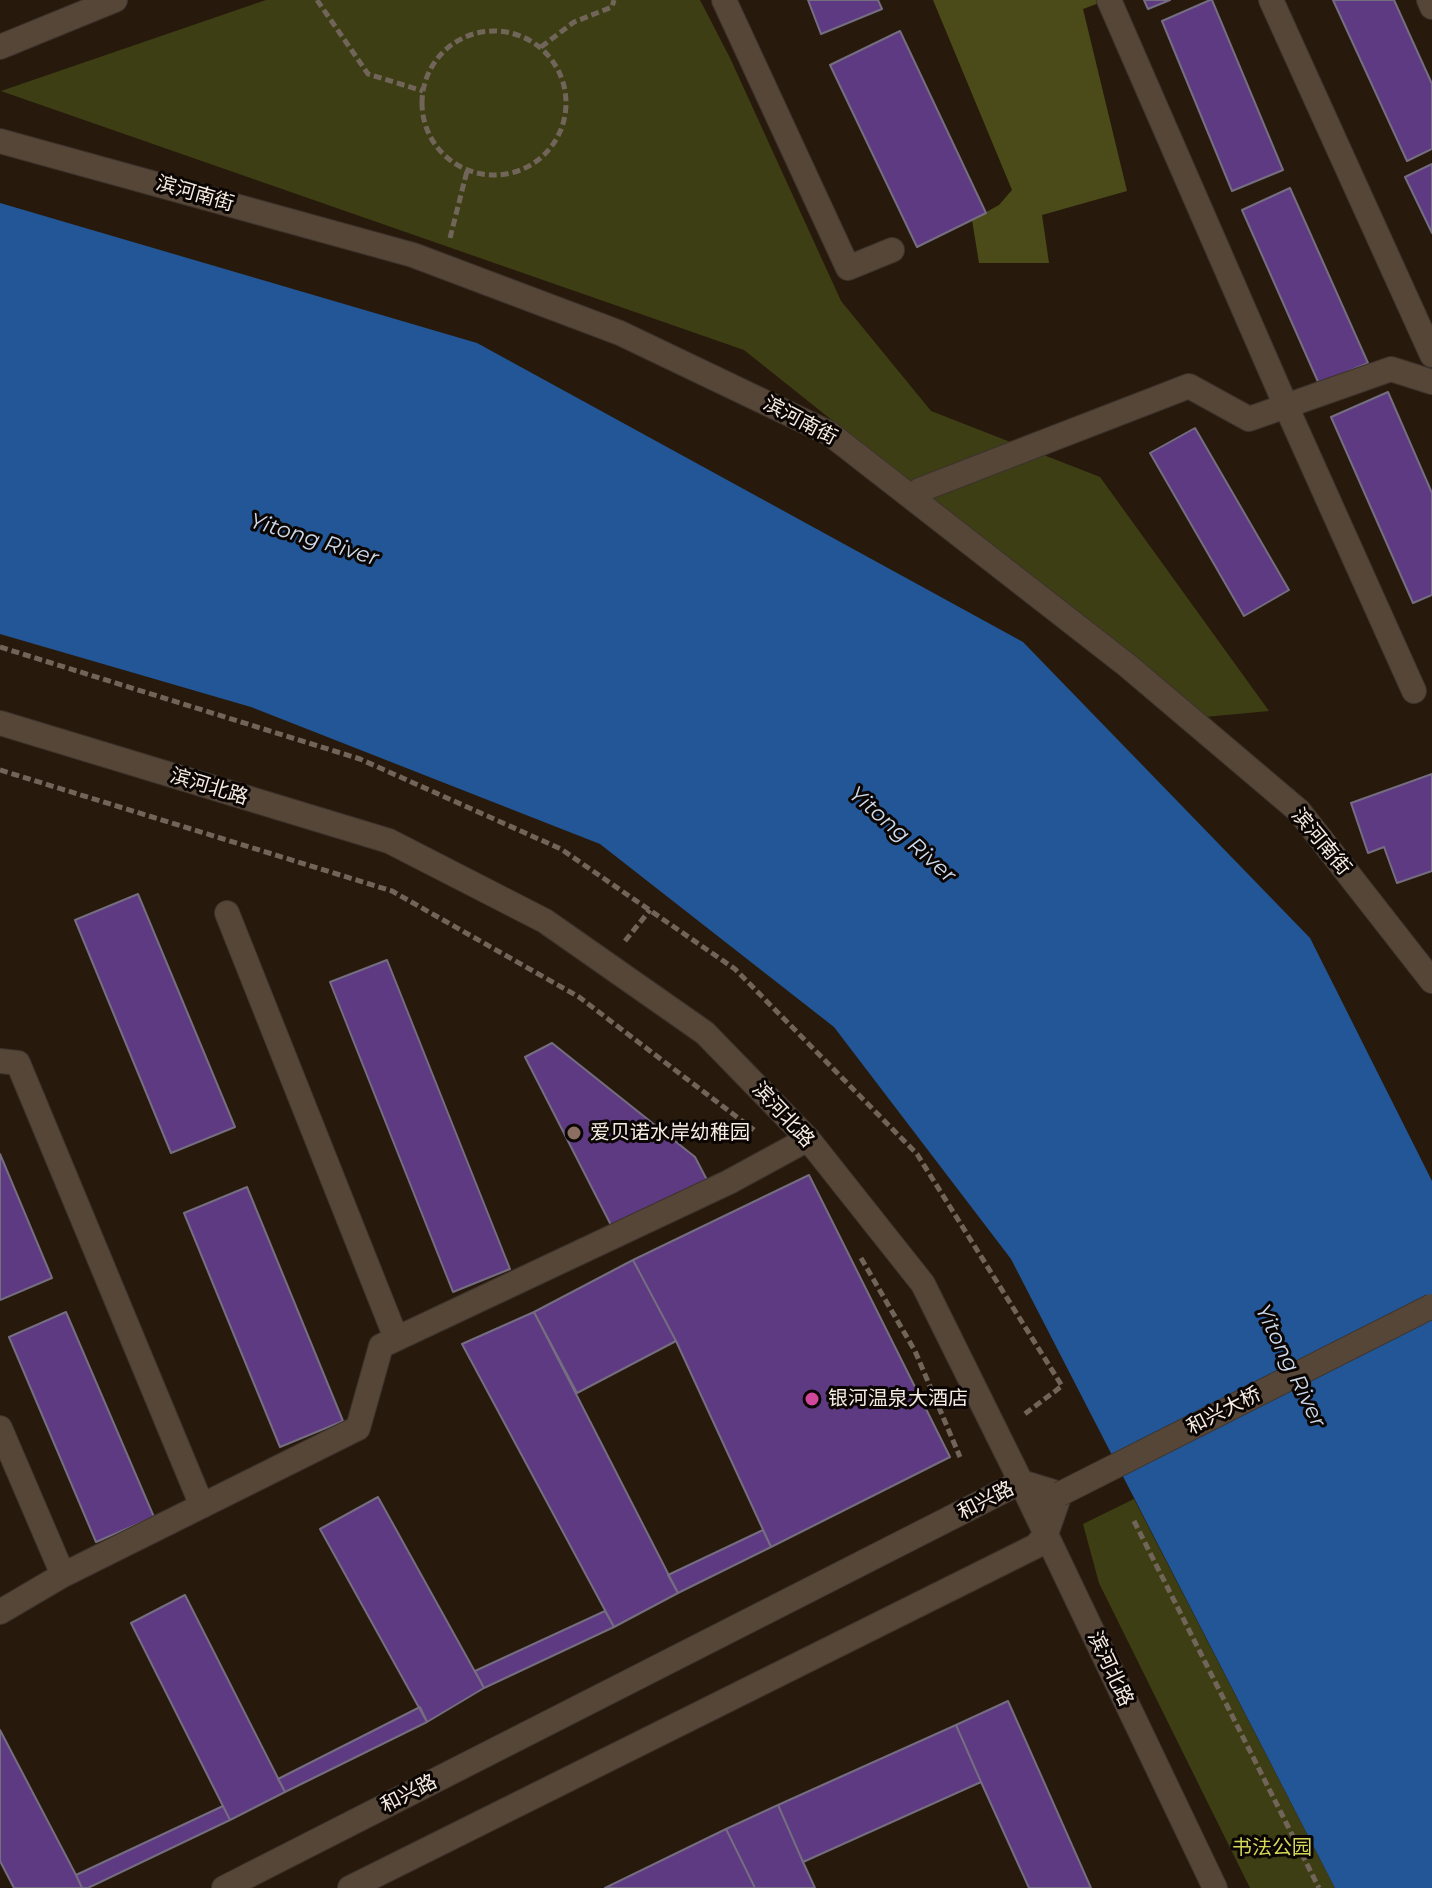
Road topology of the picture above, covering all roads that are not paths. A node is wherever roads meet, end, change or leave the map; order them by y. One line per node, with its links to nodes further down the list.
1 (115, 0): 7 (street)
2 (724, 0): 9 (street)
3 (1109, 0): 12 (street)
4 (1271, 0): 10 (street)
5 (1429, 0): 6 (street)
6 (1432, 7)
7 (0, 47)
8 (0, 141): 17 (street, 滨河南街)
9 (892, 250)
10 (1432, 355)
11 (1432, 382): 12 (street)
12 (1286, 406): 13 (street); 14 (street)
13 (920, 490)
14 (1414, 691)
15 (0, 723): 19 (street, 滨河北路)
16 (227, 913): 21 (street)
17 (1432, 981)
18 (0, 1061): 25 (street)
19 (808, 1139): 21 (street); 23 (street, 滨河北路)
20 (1432, 1306): 24 (street, 和兴大桥, bridge)
21 (396, 1338): 25 (street)
22 (0, 1428): 27 (street)
23 (1021, 1482): 24 (street, 和兴路); 26 (street, 滨河北路); 29 (street, 和兴路)
24 (1060, 1494): 26 (street)
25 (202, 1506): 27 (street)
26 (1046, 1534): 30 (street); 31 (street, 滨河北路)
27 (63, 1575): 28 (street)
28 (0, 1612)
29 (224, 1888)
30 (350, 1888)
31 (1215, 1888)

